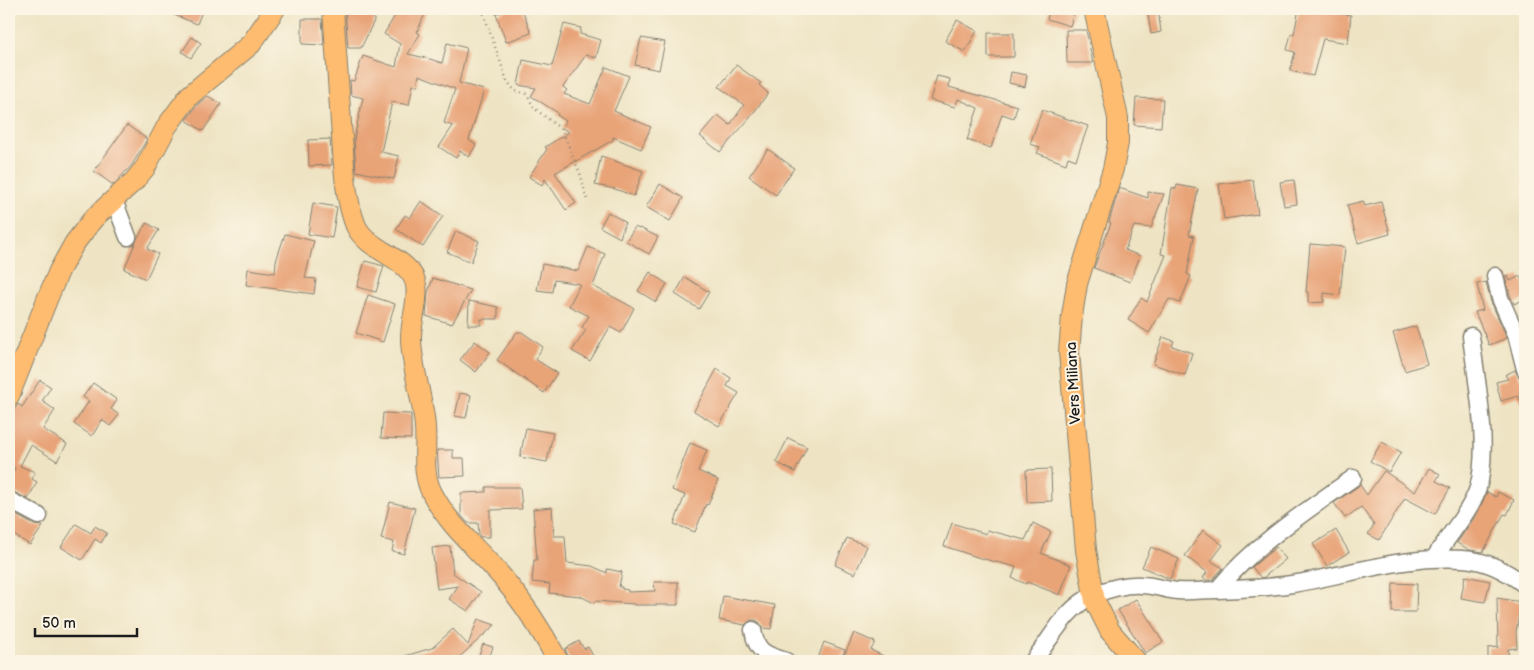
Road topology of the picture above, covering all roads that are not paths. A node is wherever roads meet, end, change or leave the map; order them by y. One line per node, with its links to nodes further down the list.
1 (275, 9): 4 (main road)
2 (333, 9): 18 (main road)
3 (1094, 9): 16 (main road, Vers Miliana)
4 (110, 203): 5 (street); 9 (main road)
5 (128, 237)
6 (1495, 276): 8 (street)
7 (1471, 336): 13 (street)
8 (1525, 369)
9 (9, 396)
10 (1353, 478): 15 (street)
11 (9, 500): 12 (street)
12 (39, 516)
13 (1434, 559): 14 (street); 15 (street)
14 (1525, 585)
15 (1217, 590): 16 (street)
16 (1094, 595): 20 (street); 21 (main road, Vers Miliana)
17 (752, 630): 19 (street)
18 (558, 661)
19 (786, 661)
20 (1033, 661)
21 (1136, 661)

